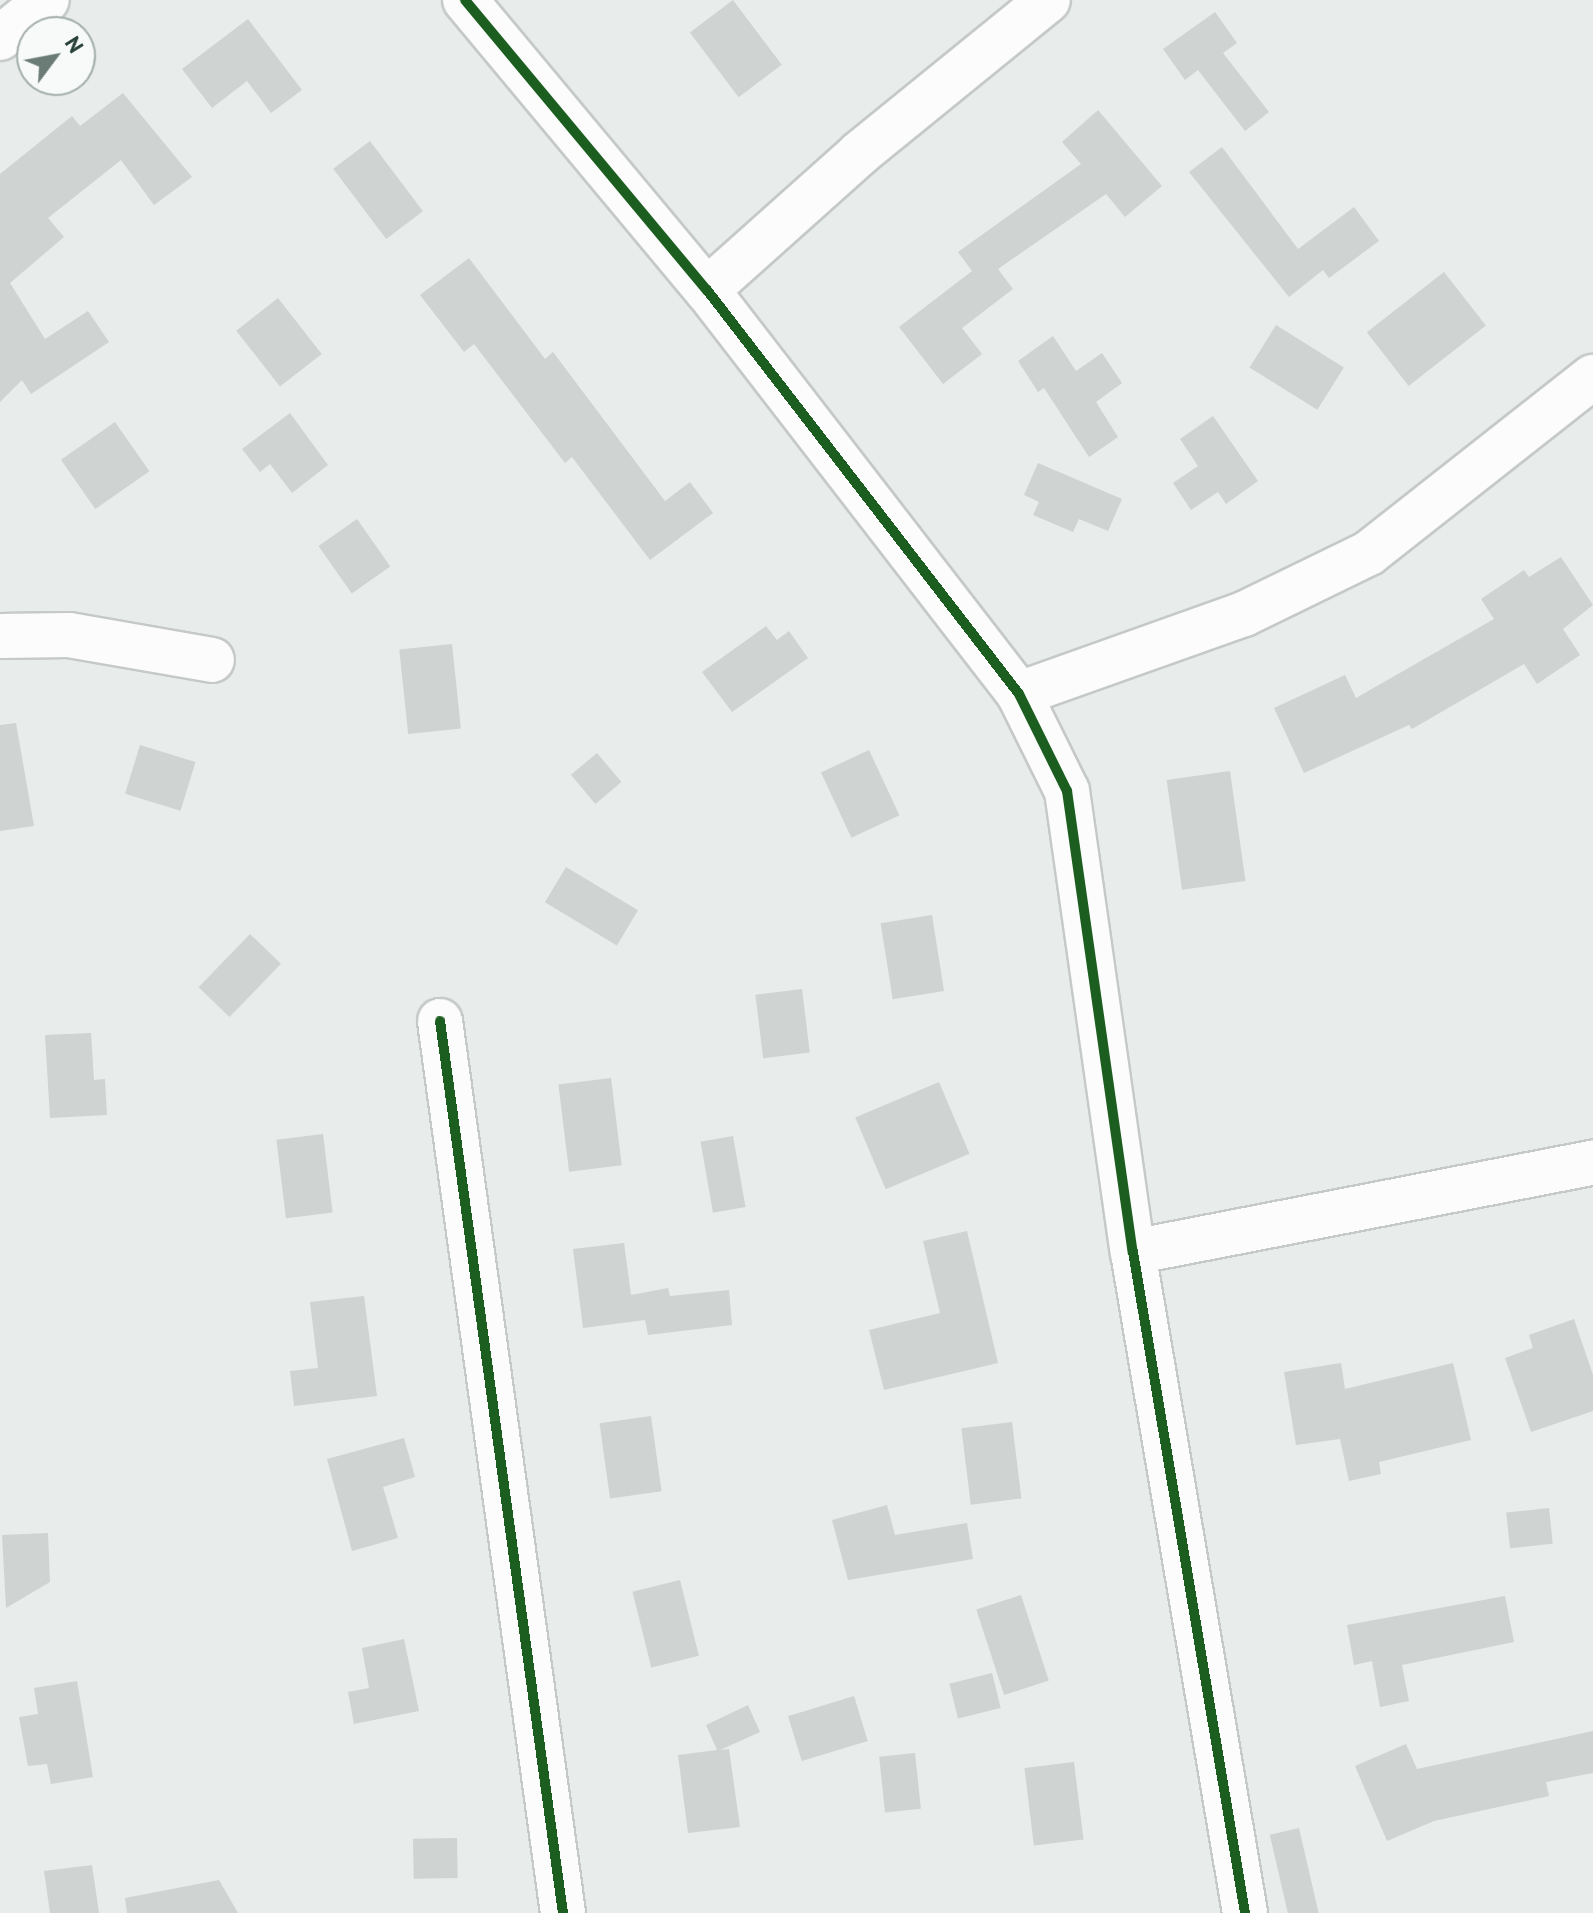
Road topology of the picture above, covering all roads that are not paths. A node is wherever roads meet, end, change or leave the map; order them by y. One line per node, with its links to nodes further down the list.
1 (47, 0): 4 (street)
2 (465, 0): 5 (street)
3 (1048, 0): 5 (street)
4 (0, 38)
5 (707, 290): 9 (street)
6 (1593, 377): 9 (street)
7 (0, 636): 8 (street)
8 (212, 660)
9 (1019, 694): 12 (street)
10 (440, 1021): 13 (street)
11 (1593, 1163): 12 (street)
12 (1133, 1252): 14 (street)
13 (563, 1913)
14 (1245, 1913)

